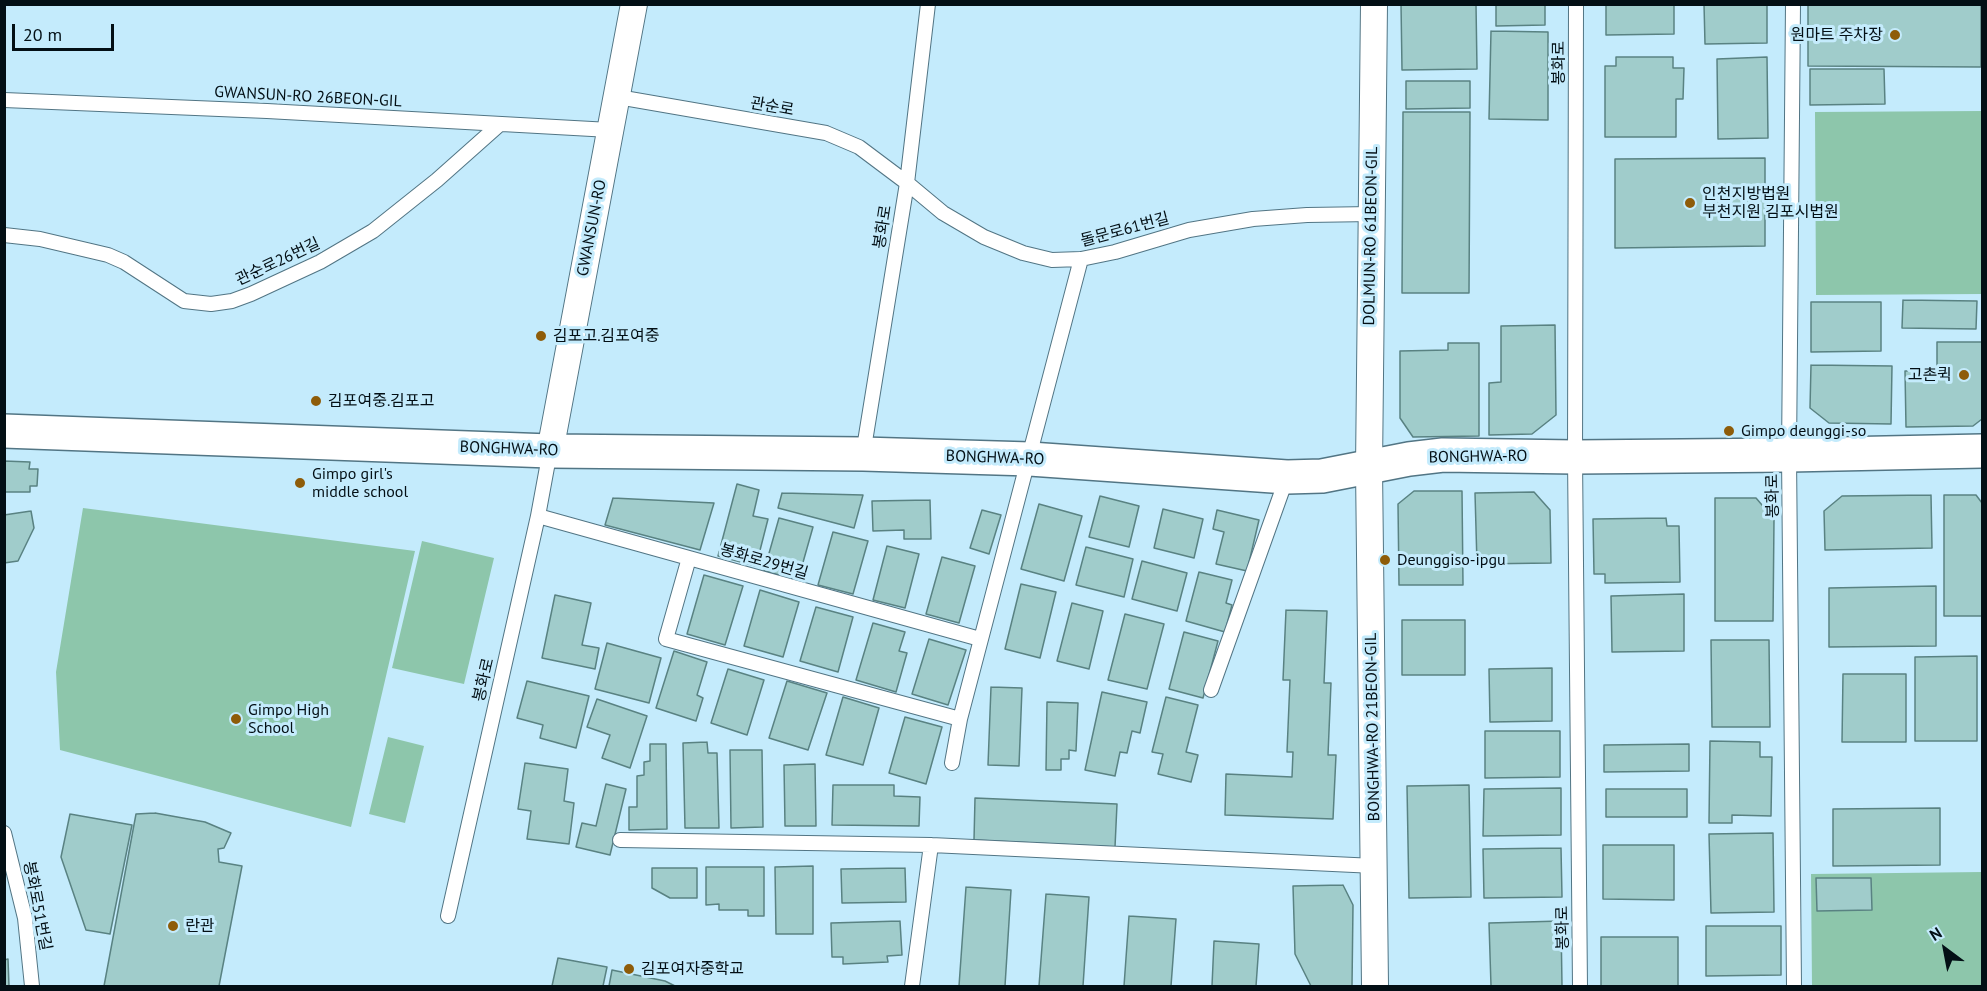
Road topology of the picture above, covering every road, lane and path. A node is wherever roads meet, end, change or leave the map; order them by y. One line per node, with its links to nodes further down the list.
1 (634, 4): 6 (street, GWANSUN-RO)
2 (928, 4): 10 (lane, 봉화로)
3 (1374, 4): 11 (street, DOLMUN-RO 61BEON-GIL)
4 (1576, 4): 19 (lane, 봉화로)
5 (1793, 4): 18 (lane, 봉화로)
6 (618, 97): 9 (street, GWANSUN-RO); 10 (lane, 관순로)
7 (4, 100): 8 (lane, GWANSUN-RO 26BEON-GIL)
8 (500, 124): 9 (lane, GWANSUN-RO 26BEON-GIL); 12 (lane, 관순로26번길)
9 (610, 130): 15 (street, GWANSUN-RO)
10 (907, 183): 13 (lane, 돌문로61번길); 17 (lane, 봉화로)
11 (1372, 214): 13 (lane, 돌문로61번길); 21 (street, DOLMUN-RO 61BEON-GIL)
12 (4, 236)
13 (1081, 259): 20 (lane)
14 (4, 431): 15 (street, BONGHWA-RO)
15 (550, 451): 17 (street, BONGHWA-RO); 23 (lane, 봉화로)
16 (1983, 451): 18 (street, BONGHWA-RO)
17 (863, 454): 20 (street, BONGHWA-RO)
18 (1789, 455): 19 (street, BONGHWA-RO); 39 (lane, 봉화로)
19 (1575, 457): 21 (street, BONGHWA-RO); 38 (lane, 봉화로)
20 (1030, 459): 22 (street, BONGHWA-RO); 25 (lane)
21 (1369, 468): 22 (street, BONGHWA-RO); 33 (street, BONGHWA-RO 21BEON-GIL)
22 (1287, 477): 26 (lane)
23 (538, 516): 24 (lane, 봉화로29번길); 34 (lane, 봉화로)
24 (689, 558): 25 (lane, 봉화로29번길); 27 (lane)
25 (981, 639): 27 (lane)
26 (1211, 690)
27 (960, 719): 28 (lane)
28 (952, 763)
29 (4, 833): 32 (lane, 봉화로51번길)
30 (620, 840): 31 (lane)
31 (931, 845): 33 (lane); 36 (lane)
32 (9, 866): 35 (lane, 봉화로51번길)
33 (1375, 866): 37 (street, BONGHWA-RO 21BEON-GIL)
34 (448, 916)
35 (32, 987)
36 (912, 987)
37 (1375, 987)
38 (1580, 987)
39 (1794, 987)

